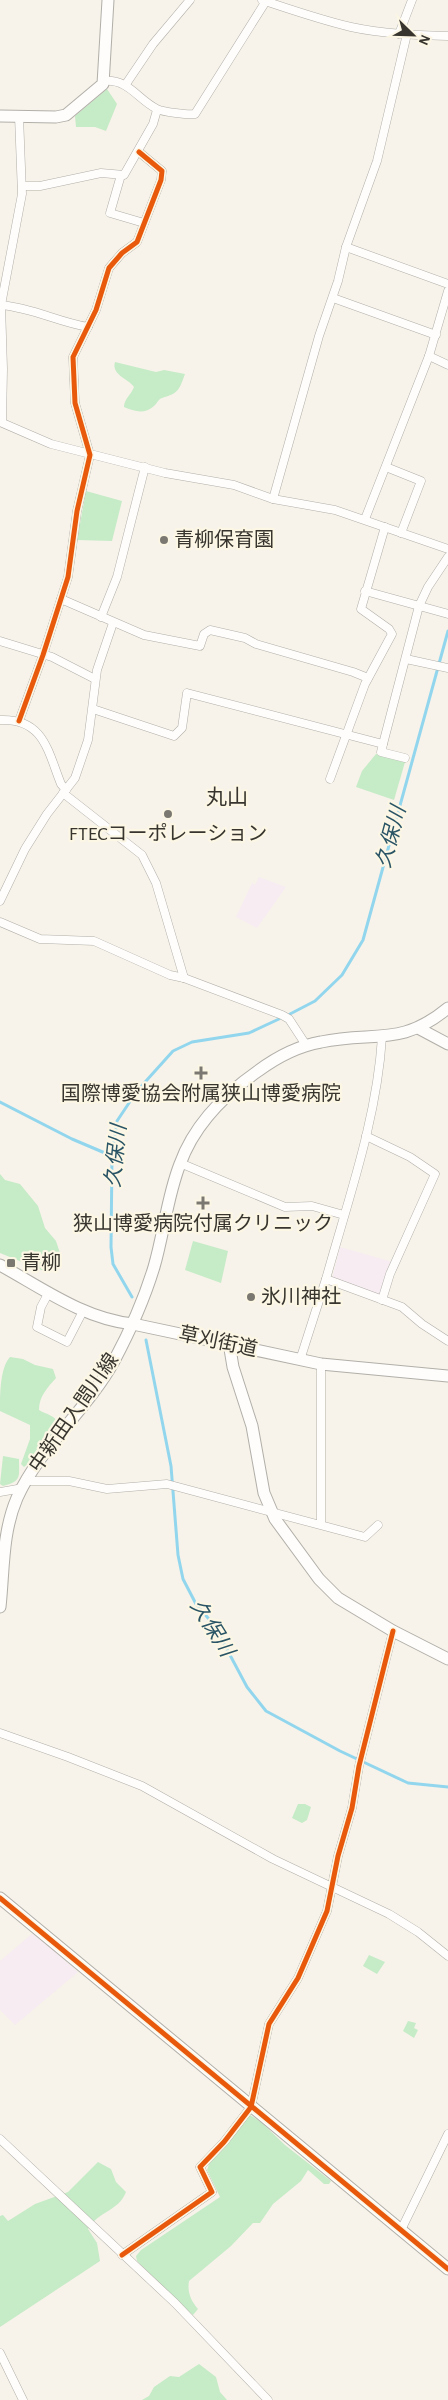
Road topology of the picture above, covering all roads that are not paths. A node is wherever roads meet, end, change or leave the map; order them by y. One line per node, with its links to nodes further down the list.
1 (108, 0): 7 (street)
2 (190, 0): 8 (street)
3 (412, 0): 5 (street)
4 (264, 1): 5 (street); 9 (street)
5 (403, 34): 6 (street); 16 (street)
6 (448, 36)
7 (104, 80): 8 (street); 11 (street)
8 (126, 84): 9 (street)
9 (157, 110): 12 (street)
10 (0, 116): 11 (street)
11 (19, 116): 14 (street)
12 (139, 152): 13 (street); 15 (street)
13 (121, 175): 14 (street); 15 (street)
14 (22, 186): 20 (street)
15 (144, 223): 21 (street)
16 (346, 247): 17 (street); 19 (street)
17 (448, 284)
18 (448, 292): 22 (street)
19 (332, 298): 22 (street); 29 (street)
20 (1, 305): 21 (street); 25 (street)
21 (88, 327): 26 (street)
22 (436, 335): 23 (street)
23 (429, 356): 24 (street); 28 (street)
24 (448, 365)
25 (1, 422): 26 (street)
26 (90, 455): 27 (street); 36 (street)
27 (145, 467): 29 (street); 39 (street)
28 (386, 468): 30 (street); 32 (street)
29 (273, 499): 30 (street)
30 (365, 519): 31 (street)
31 (385, 527): 32 (street); 35 (street)
32 (401, 533): 33 (street)
33 (448, 549)
34 (448, 558): 37 (street)
35 (365, 591): 37 (street); 45 (street)
36 (61, 598): 39 (street); 42 (street)
37 (420, 606): 38 (street); 43 (street)
38 (447, 613)
39 (101, 617): 40 (street)
40 (114, 623): 45 (street); 46 (street)
41 (0, 642): 42 (street)
42 (43, 655): 46 (street); 49 (street)
43 (406, 659): 44 (street); 51 (street)
44 (445, 668)
45 (368, 678): 50 (street)
46 (95, 679): 47 (street)
47 (94, 709): 50 (street); 54 (street)
48 (0, 720): 49 (street)
49 (18, 721): 54 (street)
50 (345, 735): 51 (street); 53 (street)
51 (382, 744): 52 (street)
52 (405, 758)
53 (330, 779)
54 (64, 792): 55 (street); 57 (street)
55 (0, 901)
56 (0, 922): 57 (street)
57 (184, 978): 62 (street)
58 (448, 1008): 59 (street, 中新田入間川線)
59 (418, 1028): 60 (street, 中新田入間川線); 61 (street)
60 (382, 1037): 62 (street, 中新田入間川線); 63 (street)
61 (448, 1044)
62 (306, 1045): 64 (street, 中新田入間川線)
63 (366, 1136): 65 (street); 69 (street)
64 (180, 1163): 65 (street); 71 (street, 中新田入間川線)
65 (344, 1215): 67 (street)
66 (0, 1265): 68 (street, 草刈街道)
67 (326, 1279): 69 (street); 74 (street)
68 (49, 1292): 70 (street, 草刈街道); 70 (street)
69 (382, 1300): 72 (street)
70 (84, 1311): 71 (street, 草刈街道)
71 (133, 1324): 73 (street, 草刈街道); 77 (street, 中新田入間川線)
72 (448, 1341)
73 (229, 1344): 74 (street, 草刈街道); 79 (street)
74 (300, 1360): 75 (street, 草刈街道)
75 (321, 1364): 76 (street, 草刈街道); 80 (street)
76 (448, 1376)
77 (24, 1484): 78 (street); 79 (street); 82 (street, 中新田入間川線)
78 (0, 1492)
79 (271, 1512): 80 (street); 83 (street)
80 (321, 1524): 81 (street)
81 (378, 1525)
82 (0, 1607)
83 (393, 1631): 84 (street); 86 (street)
84 (448, 1659)
85 (0, 1733): 86 (street)
86 (332, 1887): 88 (street); 89 (street)
87 (0, 1898): 89 (street)
88 (448, 1956)
89 (251, 2107): 92 (street); 93 (street)
90 (448, 2134): 92 (street)
91 (0, 2139): 93 (street)
92 (401, 2230): 94 (street)
93 (122, 2255): 97 (street)
94 (448, 2269)
95 (0, 2353): 96 (street)
96 (23, 2400)
97 (268, 2400)

